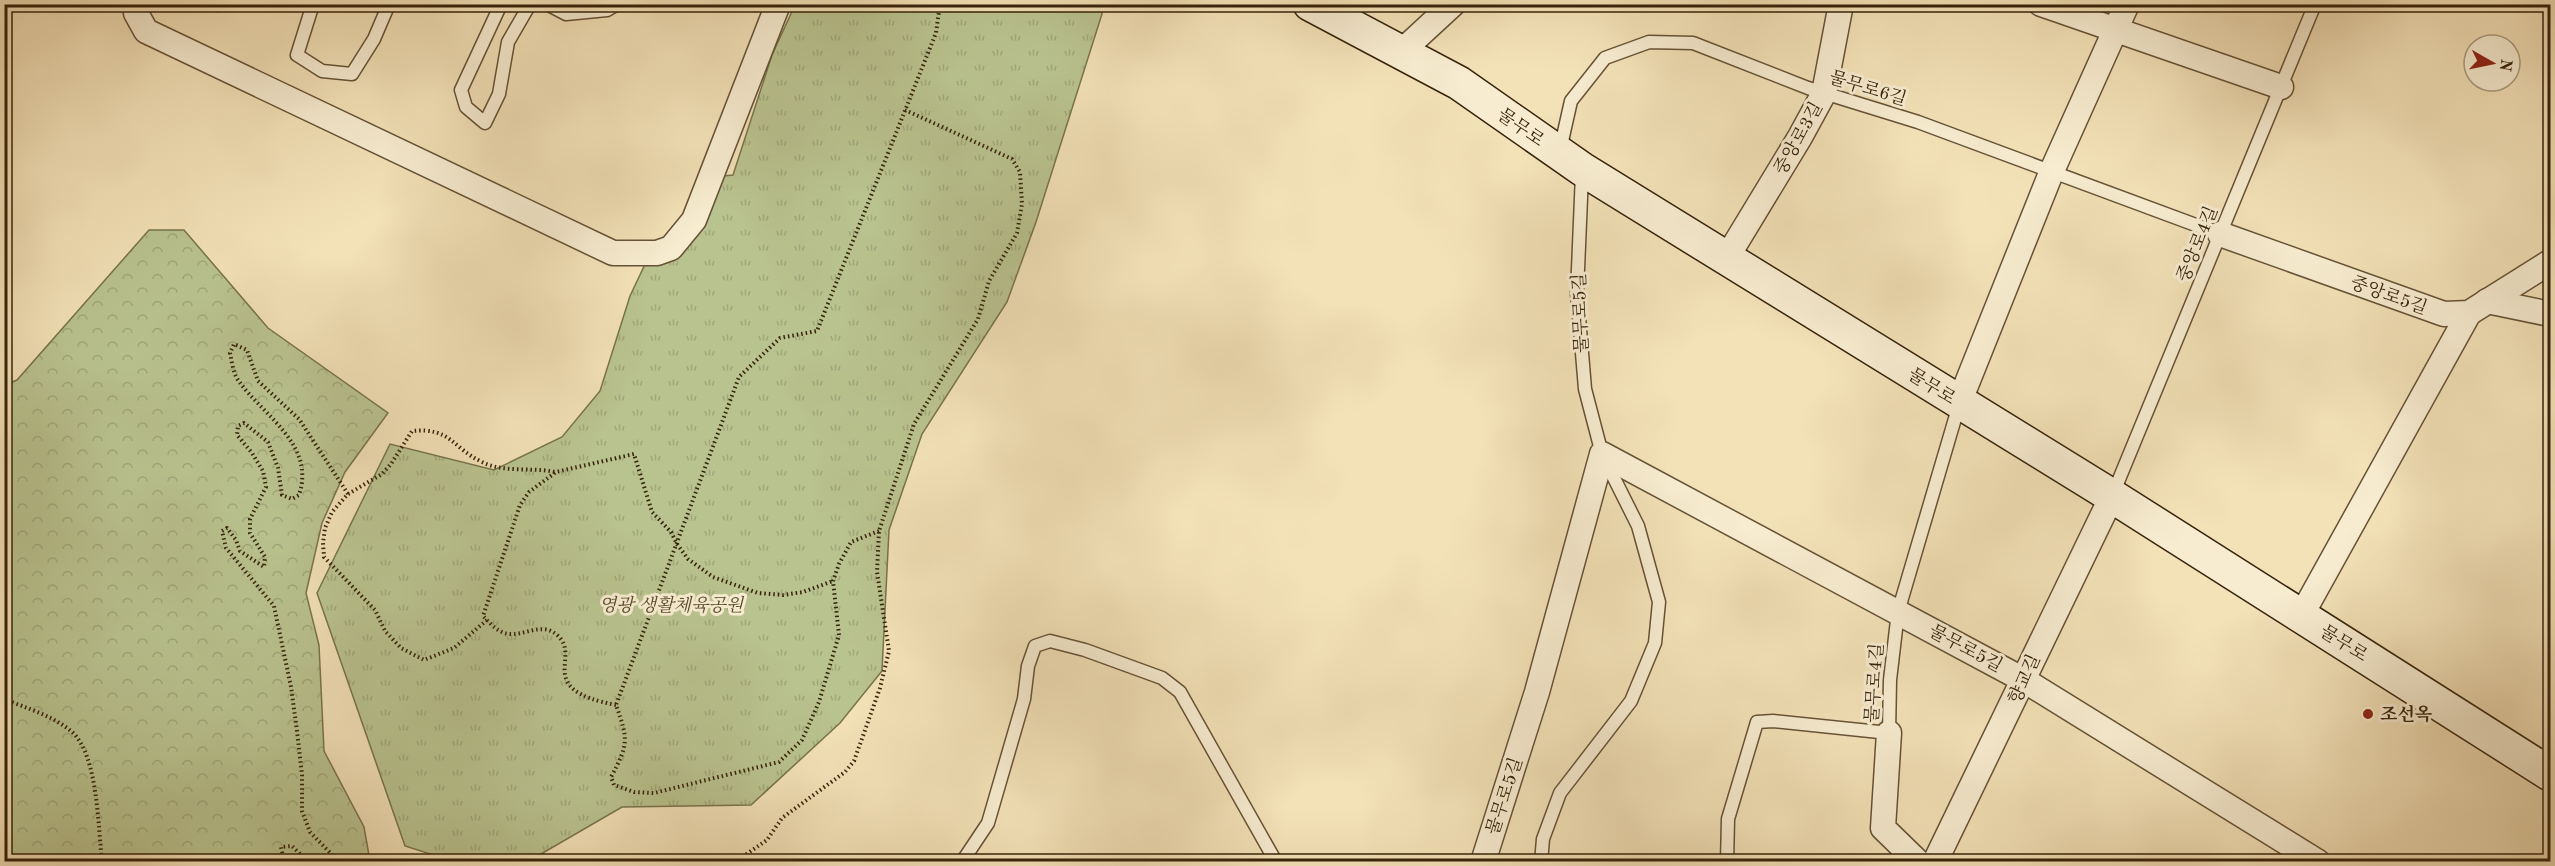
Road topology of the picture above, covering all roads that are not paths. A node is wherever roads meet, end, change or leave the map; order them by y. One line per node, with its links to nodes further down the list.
1 (135, 4): 8 (street)
2 (313, 4): 3 (lane)
3 (389, 4)
4 (501, 4): 5 (lane)
5 (530, 4)
6 (547, 4): 7 (lane)
7 (616, 4)
8 (778, 4)
9 (1310, 4): 16 (main road, 물무로)
10 (1453, 4): 16 (street)
11 (1841, 4): 18 (street, 중앙로3길)
12 (2041, 4): 15 (street)
13 (2127, 4): 15 (street)
14 (2315, 4): 17 (lane, 중앙로4길)
15 (2115, 30): 17 (street); 20 (street)
16 (1401, 52): 19 (main road, 물무로)
17 (2281, 87): 21 (lane, 중앙로4길)
18 (1824, 93): 19 (lane, 물무로6길); 20 (lane, 물무로6길); 22 (street, 중앙로3길)
19 (1571, 162): 22 (main road, 물무로); 27 (lane, 물무로5길)
20 (2051, 173): 21 (lane, 물무로6길); 26 (street)
21 (2220, 234): 24 (street, 중앙로5길); 28 (lane, 중앙로4길)
22 (1726, 260): 26 (main road, 물무로)
23 (2550, 262): 24 (street)
24 (2478, 307): 25 (street, 중앙로5길); 30 (street)
25 (2550, 314)
26 (1959, 404): 28 (main road, 물무로); 29 (lane, 물무로4길)
27 (1602, 454): 29 (street, 물무로5길); 36 (street, 물무로5길); 37 (lane, 물무로5길)
28 (2112, 496): 30 (main road, 물무로); 31 (street, 향교길)
29 (1899, 612): 31 (street, 물무로5길); 32 (lane, 물무로4길)
30 (2301, 616): 33 (main road, 물무로)
31 (2022, 679): 40 (street, 향교길); 41 (street, 물무로5길)
32 (1889, 733): 38 (lane, 물무로4길); 39 (street)
33 (2550, 774)
34 (962, 861): 35 (lane)
35 (1276, 861)
36 (1483, 861)
37 (1541, 861)
38 (1727, 861)
39 (1918, 861)
40 (1935, 861)
41 (2318, 861)

